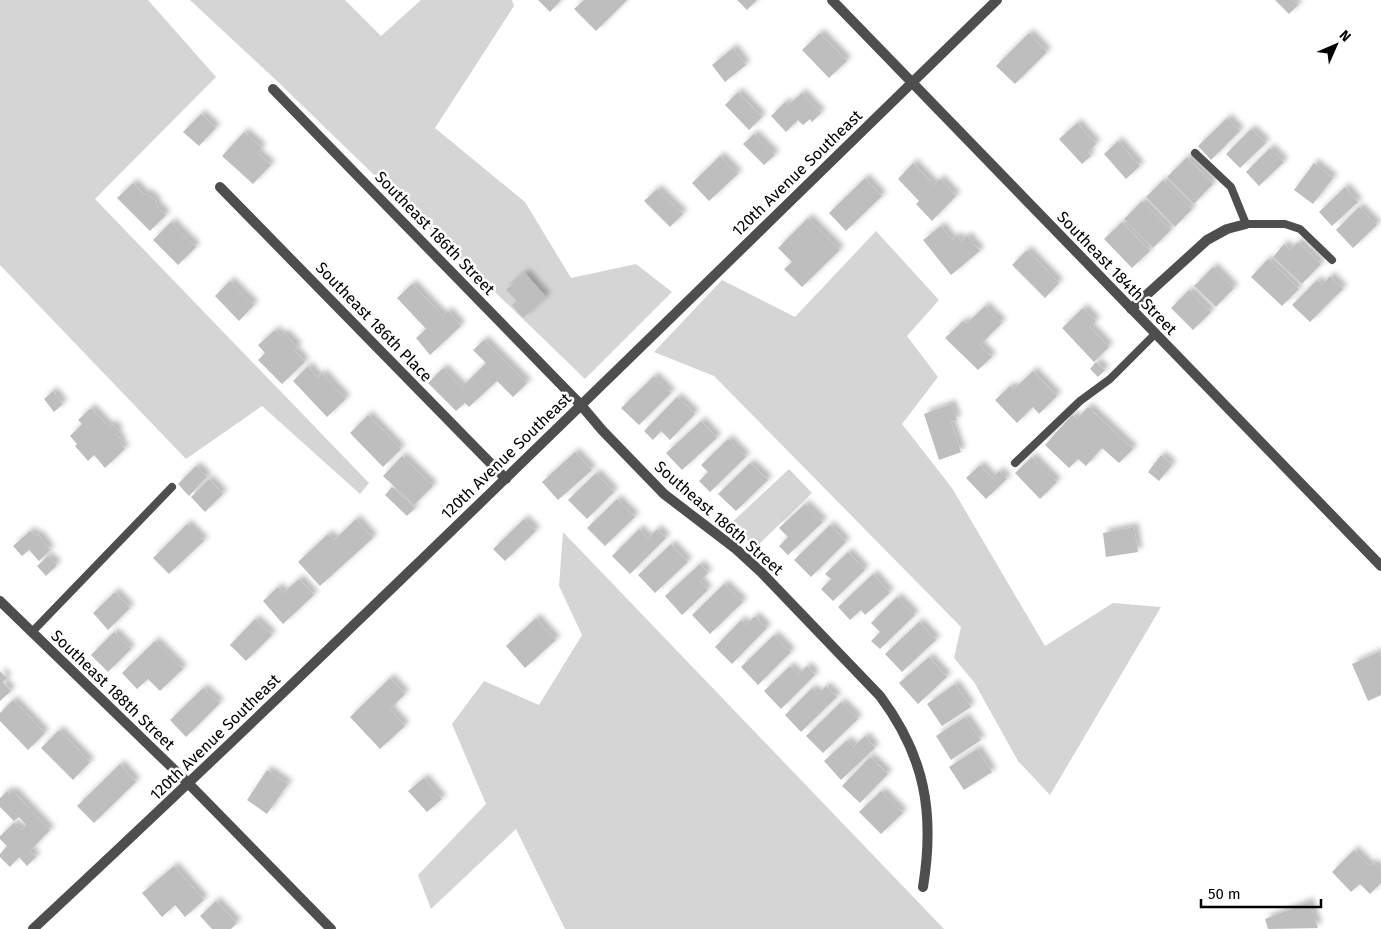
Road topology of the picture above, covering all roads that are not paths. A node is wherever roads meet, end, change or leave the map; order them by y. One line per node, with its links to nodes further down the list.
1 (832, 0): 3 (street, Southeast 184th Street)
2 (997, 0): 3 (street, 120th Avenue Southeast)
3 (912, 83): 9 (street, Southeast 184th Street); 11 (street, 120th Avenue Southeast)
4 (273, 89): 11 (street, Southeast 186th Street)
5 (1195, 153): 7 (lane)
6 (220, 187): 13 (street, Southeast 186th Place)
7 (1246, 224): 8 (lane); 9 (street)
8 (1332, 260)
9 (1131, 309): 10 (street, Southeast 184th Street)
10 (1155, 334): 12 (lane); 15 (street, Southeast 184th Street)
11 (580, 404): 13 (street, 120th Avenue Southeast); 19 (street, Southeast 186th Street)
12 (1015, 463)
13 (506, 479): 18 (street, 120th Avenue Southeast)
14 (172, 487): 17 (lane)
15 (1381, 566)
16 (0, 601): 17 (street, Southeast 188th Street)
17 (32, 632): 18 (street, Southeast 188th Street)
18 (189, 784): 20 (street, 120th Avenue Southeast); 21 (street, Southeast 188th Street)
19 (923, 887)
20 (33, 929)
21 (331, 929)

